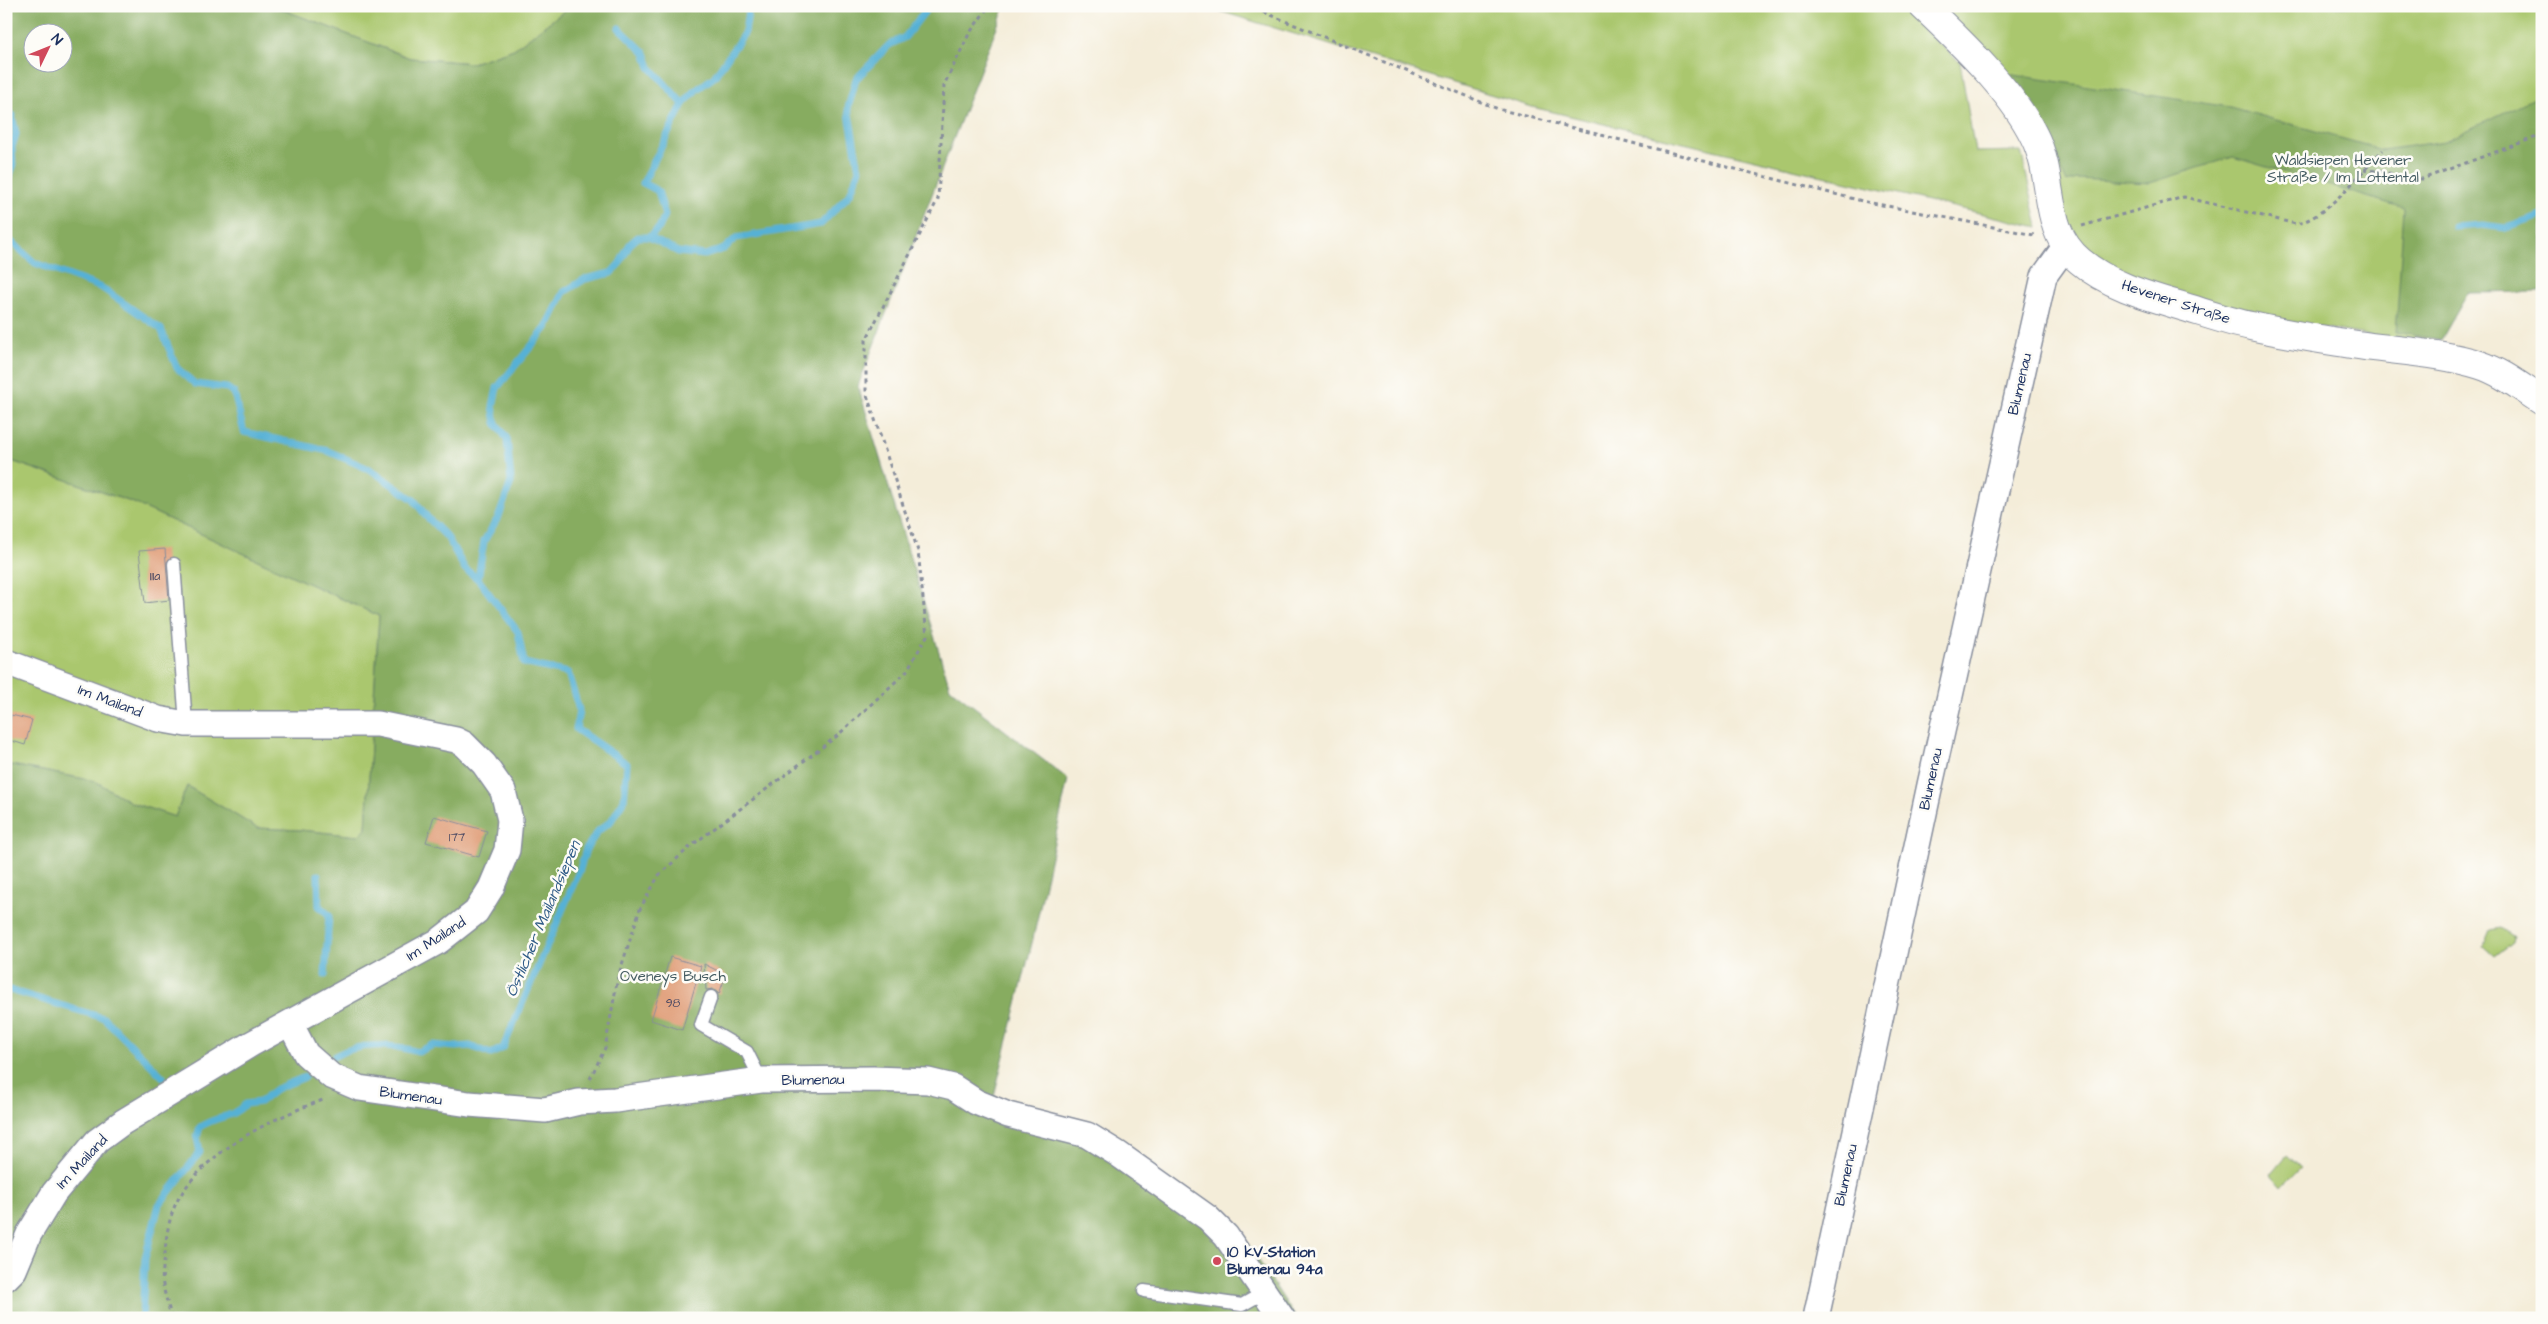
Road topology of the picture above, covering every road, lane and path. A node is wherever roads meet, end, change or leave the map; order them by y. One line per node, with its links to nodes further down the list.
1 (989, 6): 16 (path)
2 (1250, 6): 7 (path)
3 (1932, 9): 7 (street)
4 (2542, 135): 6 (path)
5 (2383, 150): 6 (path)
6 (2364, 169): 7 (path)
7 (2061, 239): 8 (street, Hevener Straße); 22 (street, Blumenau)
8 (2542, 401)
9 (174, 564): 11 (lane)
10 (6, 662): 11 (street, Im Mailand)
11 (186, 724): 13 (street, Im Mailand)
12 (711, 997): 14 (lane)
13 (290, 1023): 15 (street, Blumenau); 17 (street, Im Mailand)
14 (761, 1080): 16 (street, Blumenau); 19 (street, Blumenau)
15 (359, 1088): 16 (street, Blumenau); 20 (path)
16 (579, 1102)
17 (6, 1278)
18 (1144, 1291): 19 (lane)
19 (1264, 1292): 21 (street, Blumenau)
20 (171, 1318)
21 (1282, 1318)
22 (1816, 1318)

